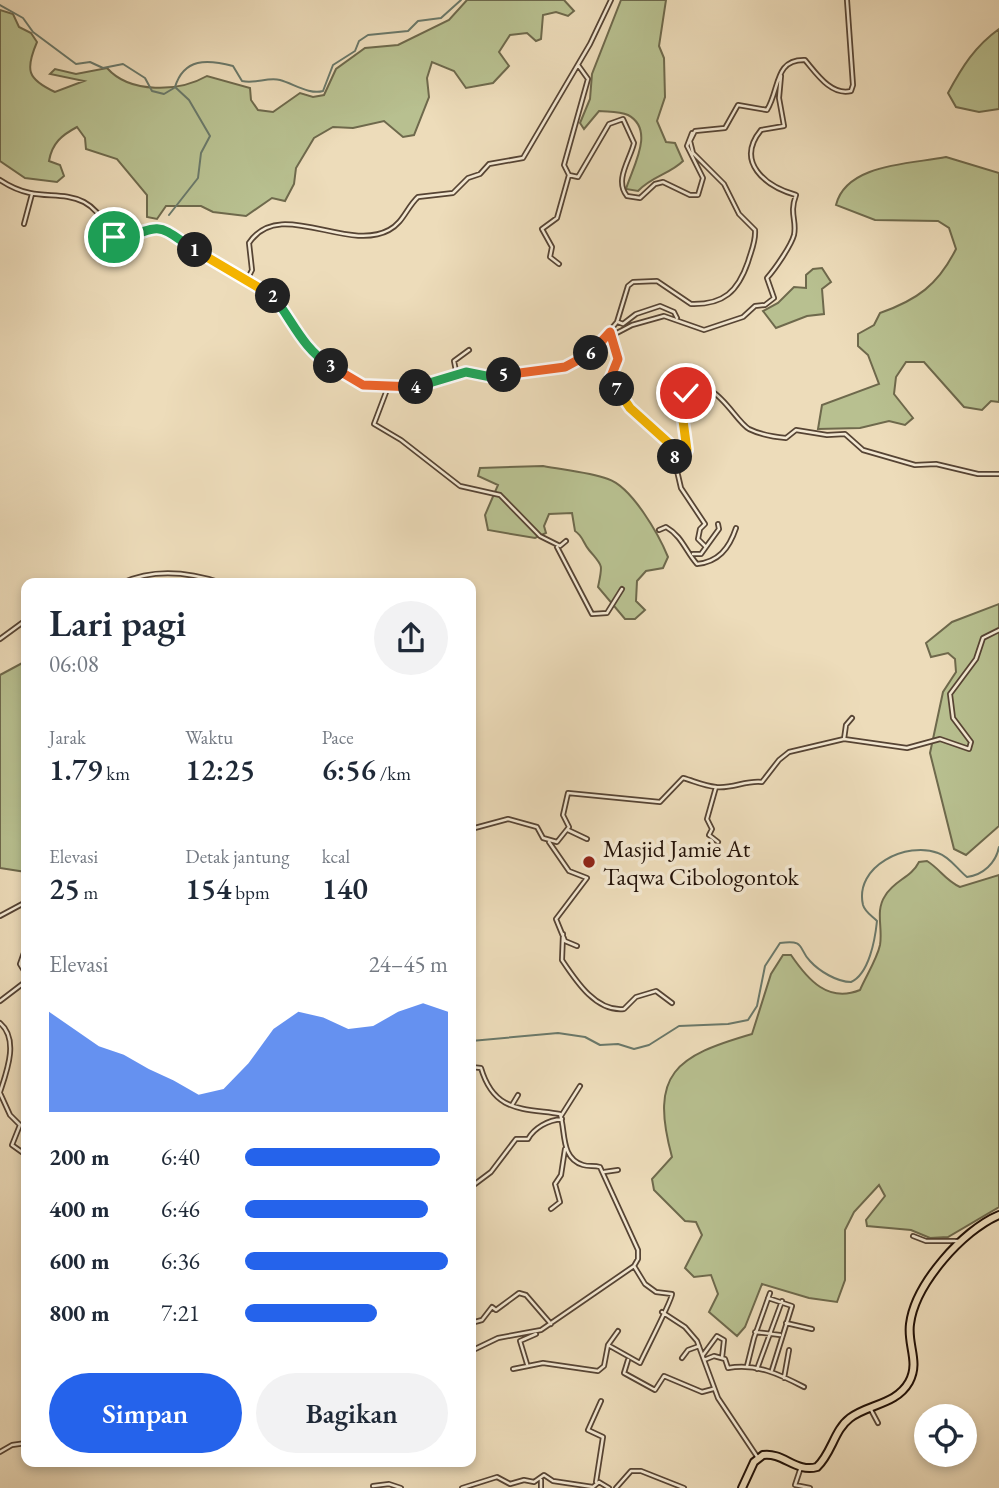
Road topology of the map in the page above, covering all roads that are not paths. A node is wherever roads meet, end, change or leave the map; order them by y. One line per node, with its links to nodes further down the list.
1 (611, 0): 3 (street)
2 (847, 0): 4 (street)
3 (577, 64): 6 (street); 11 (street)
4 (781, 73): 5 (street); 12 (street)
5 (692, 133): 6 (street); 13 (street)
6 (569, 175): 10 (street)
7 (0, 180): 8 (street)
8 (32, 194): 9 (street); 11 (street)
9 (24, 224)
10 (559, 264)
11 (246, 281): 17 (street)
12 (677, 318): 13 (street); 14 (street)
13 (617, 322): 14 (street)
14 (610, 334): 16 (street); 18 (street)
15 (469, 350): 16 (street)
16 (457, 376): 17 (street)
17 (388, 387): 24 (street)
18 (676, 465): 19 (street); 25 (street)
19 (999, 474)
20 (718, 524): 25 (street)
21 (736, 528): 26 (street)
22 (659, 530): 26 (street)
23 (566, 541): 24 (street)
24 (557, 547): 29 (street)
25 (706, 547): 26 (street)
26 (691, 552)
27 (134, 578): 28 (street)
28 (207, 578)
29 (622, 589)
30 (21, 624): 32 (street)
31 (999, 630): 34 (street)
32 (0, 639)
33 (852, 718): 34 (street)
34 (844, 739): 35 (street)
35 (716, 787): 37 (street); 40 (street)
36 (476, 827): 39 (street)
37 (568, 830): 38 (street); 39 (street)
38 (587, 839)
39 (549, 842): 43 (street)
40 (718, 842)
41 (21, 905): 42 (street)
42 (0, 916)
43 (563, 934): 44 (street); 47 (street)
44 (577, 946)
45 (21, 985): 46 (street)
46 (0, 1001)
47 (672, 1003)
48 (0, 1023): 51 (street)
49 (476, 1068): 53 (street)
50 (580, 1086): 54 (street)
51 (0, 1092): 55 (street)
52 (518, 1095): 53 (street)
53 (512, 1105): 54 (street)
54 (561, 1117): 56 (street); 60 (street)
55 (20, 1125): 57 (street)
56 (565, 1146): 59 (street); 61 (street)
57 (21, 1151)
58 (618, 1170): 59 (street)
59 (604, 1172): 65 (street)
60 (476, 1183)
61 (551, 1209)
62 (999, 1215): 64 (highway)
63 (913, 1236): 64 (street)
64 (960, 1241): 98 (highway)
65 (634, 1266): 69 (street); 72 (street)
66 (770, 1293): 67 (street)
67 (768, 1298): 68 (street); 76 (street)
68 (782, 1301): 71 (street); 77 (street)
69 (663, 1312): 80 (street); 85 (street)
70 (476, 1322): 72 (street)
71 (786, 1322): 73 (street); 78 (street)
72 (551, 1324): 75 (street)
73 (812, 1329)
74 (618, 1331): 79 (street)
75 (537, 1332): 81 (street); 89 (street)
76 (755, 1332): 77 (street); 90 (street)
77 (768, 1335): 78 (street); 92 (street)
78 (780, 1335): 83 (street)
79 (608, 1345): 85 (street); 89 (street)
80 (699, 1346): 84 (street); 86 (street)
81 (476, 1348)
82 (789, 1350): 88 (street)
83 (776, 1352): 88 (street); 93 (street)
84 (704, 1357): 87 (street); 87 (street); 96 (street)
85 (628, 1358): 96 (street)
86 (682, 1358)
87 (722, 1358): 90 (street)
88 (786, 1358): 94 (street)
89 (527, 1364): 91 (street)
90 (747, 1366): 92 (street)
91 (513, 1369)
92 (757, 1369): 93 (street)
93 (772, 1370): 94 (street)
94 (784, 1377): 95 (street)
95 (804, 1387)
96 (713, 1389): 102 (street)
97 (601, 1401): 105 (street)
98 (870, 1408): 99 (street); 103 (highway)
99 (878, 1423)
100 (21, 1444): 101 (street)
101 (0, 1452)
102 (759, 1458): 103 (highway); 113 (highway)
103 (801, 1467): 114 (street)
104 (541, 1480): 105 (street); 108 (street); 109 (street)
105 (596, 1482): 110 (street)
106 (373, 1486): 107 (street)
107 (401, 1488)
108 (462, 1488)
109 (541, 1488)
110 (609, 1488)
111 (616, 1488): 112 (street)
112 (684, 1488)
113 (742, 1488)
114 (810, 1488)

